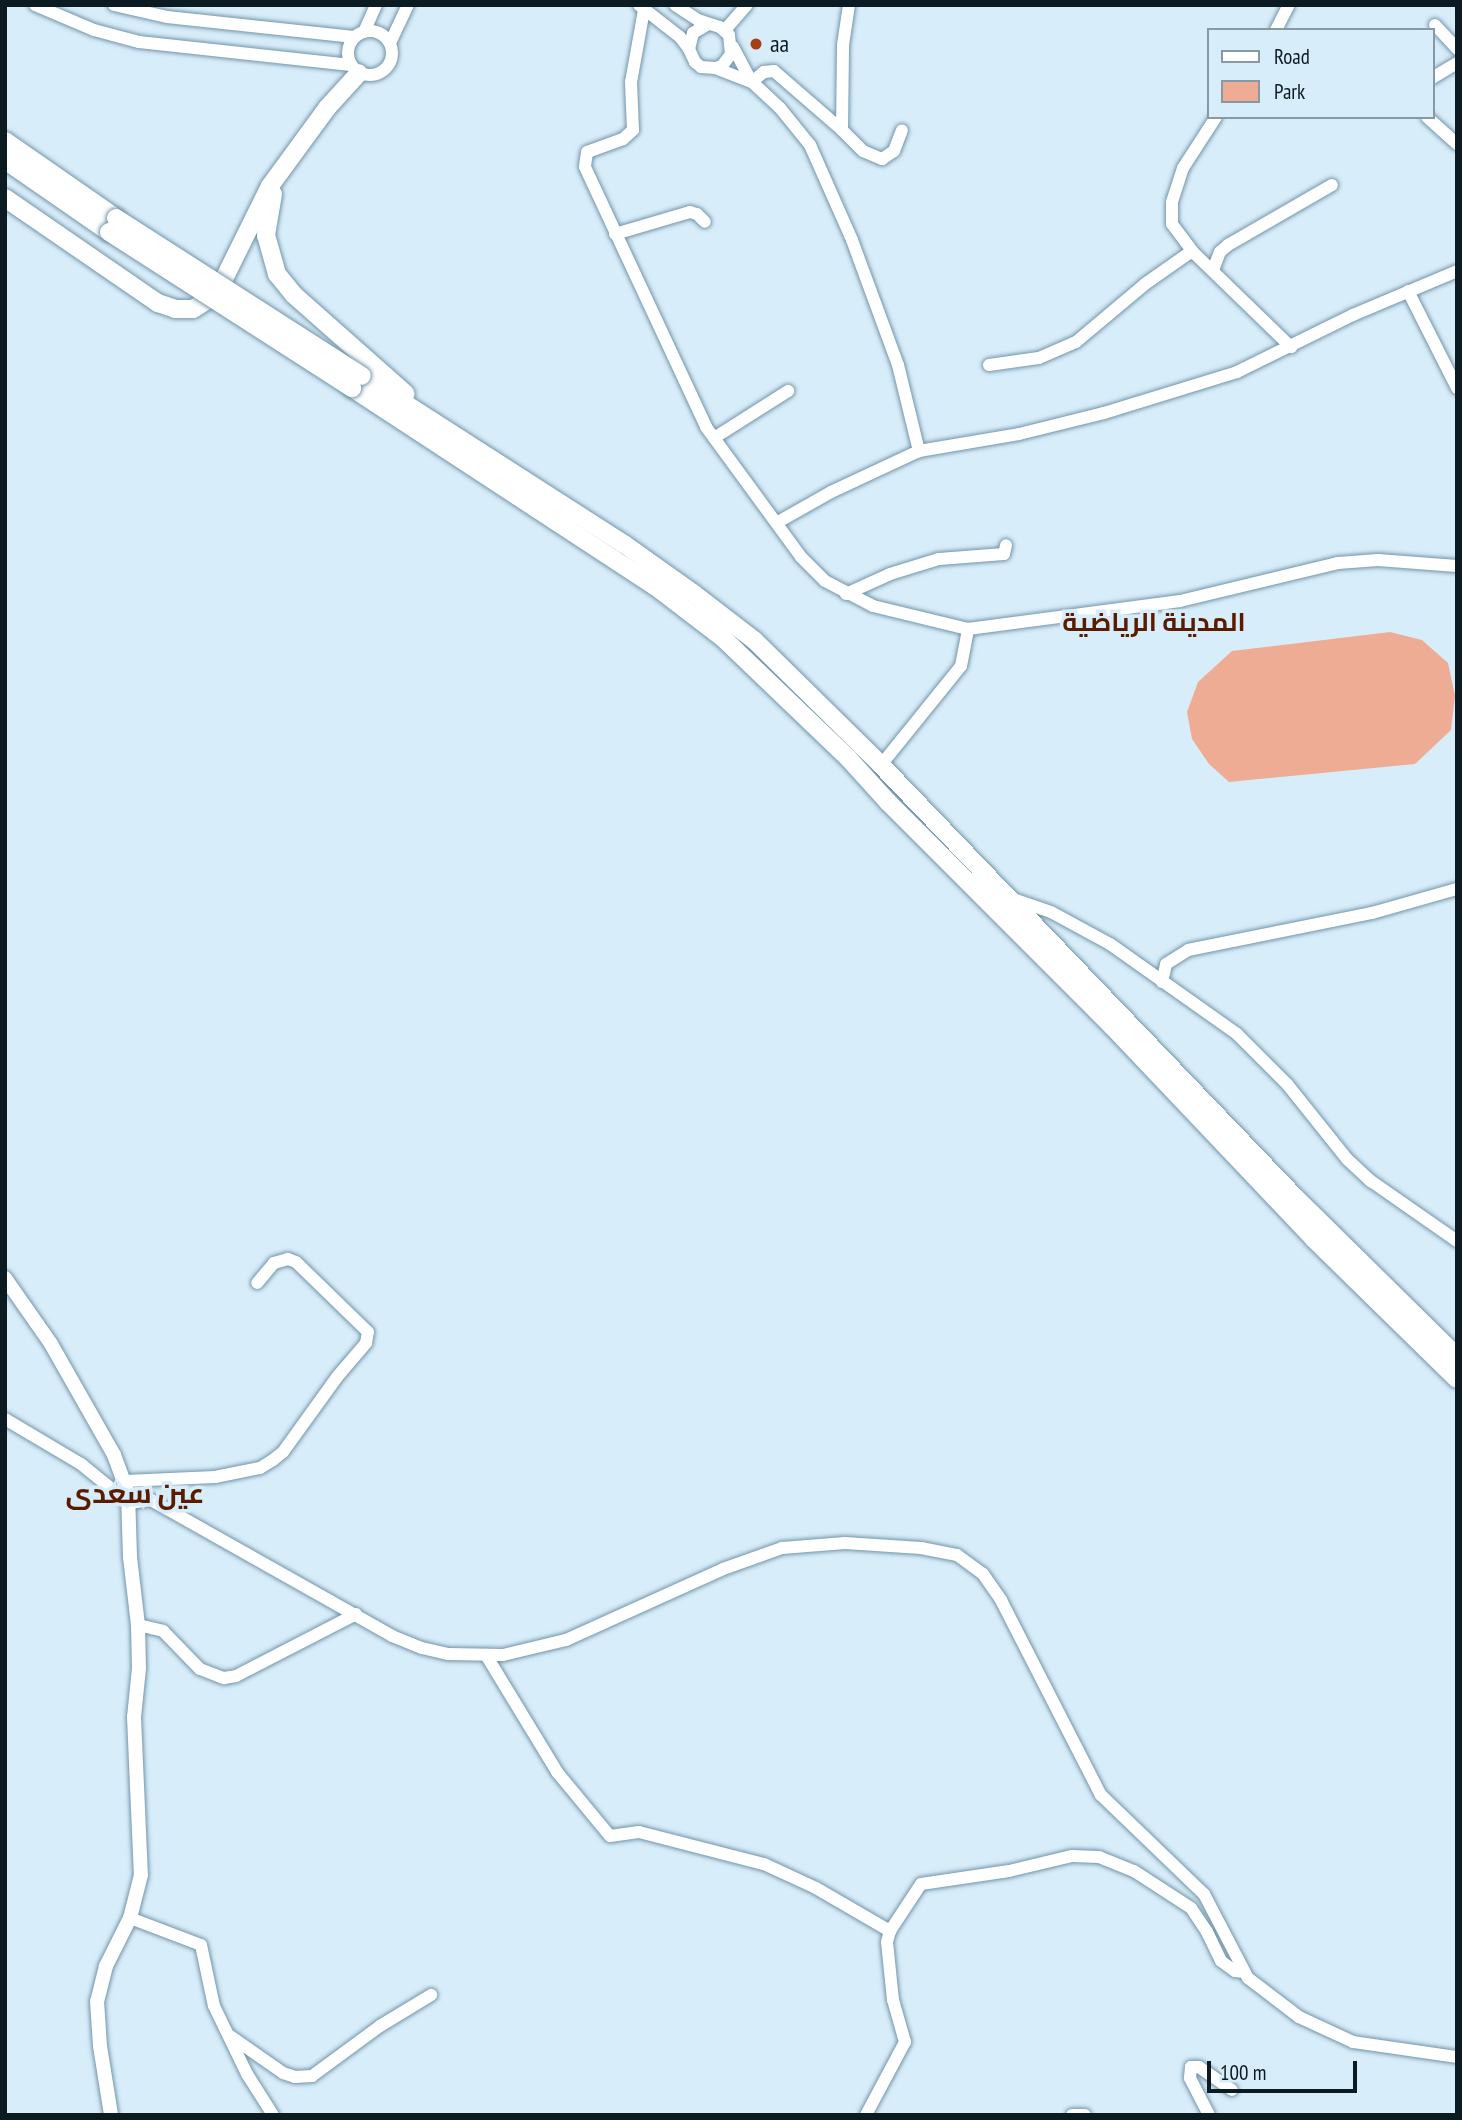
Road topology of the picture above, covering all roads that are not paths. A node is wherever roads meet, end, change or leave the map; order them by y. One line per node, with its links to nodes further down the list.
1 (35, 5): 21 (street)
2 (114, 5): 14 (street)
3 (376, 5): 14 (street)
4 (408, 5): 15 (street)
5 (675, 5): 10 (street)
6 (747, 5): 13 (street)
7 (849, 5): 26 (street)
8 (1289, 5): 12 (street)
9 (641, 7): 17 (street); 36 (street)
10 (708, 24): 13 (street); 17 (street)
11 (1435, 25): 18 (street)
12 (1277, 28)
13 (725, 30): 16 (street)
14 (359, 34): 15 (street); 21 (street)
15 (390, 43): 21 (street)
16 (733, 47): 20 (street); 23 (street)
17 (689, 49): 20 (street)
18 (1457, 49)
19 (1457, 63): 22 (street)
20 (715, 68): 23 (street)
21 (355, 69): 31 (main road)
22 (1434, 77)
23 (751, 82): 26 (street); 48 (street)
24 (1215, 119): 37 (street)
25 (1429, 119): 29 (street)
26 (842, 130): 27 (street)
27 (902, 130)
28 (5, 141): 35 (main road)
29 (1457, 144)
30 (5, 160): 35 (main road)
31 (280, 172): 33 (main road); 46 (main road)
32 (1332, 184): 38 (street)
33 (5, 198)
34 (705, 222): 36 (street)
35 (113, 225): 43 (main road, bridge)
36 (615, 234): 47 (street)
37 (1192, 251): 38 (street); 42 (street)
38 (1213, 270): 41 (street)
39 (1457, 271): 40 (street)
40 (1408, 291): 41 (street); 44 (street)
41 (1291, 347): 48 (street)
42 (989, 365)
43 (357, 382): 46 (main road); 62 (main road)
44 (1457, 388)
45 (788, 391): 47 (street)
46 (456, 438): 54 (main road)
47 (714, 438): 49 (street)
48 (919, 451): 49 (street)
49 (778, 522): 52 (street)
50 (1006, 545): 52 (street)
51 (1457, 566): 53 (street)
52 (846, 594): 53 (street)
53 (968, 629): 54 (street)
54 (881, 765): 56 (main road)
55 (1457, 889): 57 (street)
56 (1010, 898): 57 (street); 61 (main road)
57 (1161, 982): 58 (street)
58 (1457, 1241)
59 (5, 1278): 64 (street)
60 (257, 1283): 64 (street)
61 (1457, 1357)
62 (1457, 1379)
63 (5, 1419): 65 (street)
64 (125, 1481): 65 (street)
65 (129, 1503): 66 (street); 67 (street)
66 (356, 1614): 67 (street); 68 (street)
67 (138, 1625): 69 (street)
68 (486, 1655): 70 (street); 71 (street)
69 (130, 1918): 73 (street); 76 (street)
70 (890, 1931): 71 (street); 78 (street)
71 (1244, 1972): 74 (street)
72 (431, 1995): 73 (street)
73 (230, 2035): 77 (street)
74 (1457, 2057)
75 (1232, 2090): 81 (street)
76 (111, 2115)
77 (273, 2115)
78 (866, 2115)
79 (1072, 2115): 80 (street)
80 (1085, 2115)
81 (1209, 2115)

